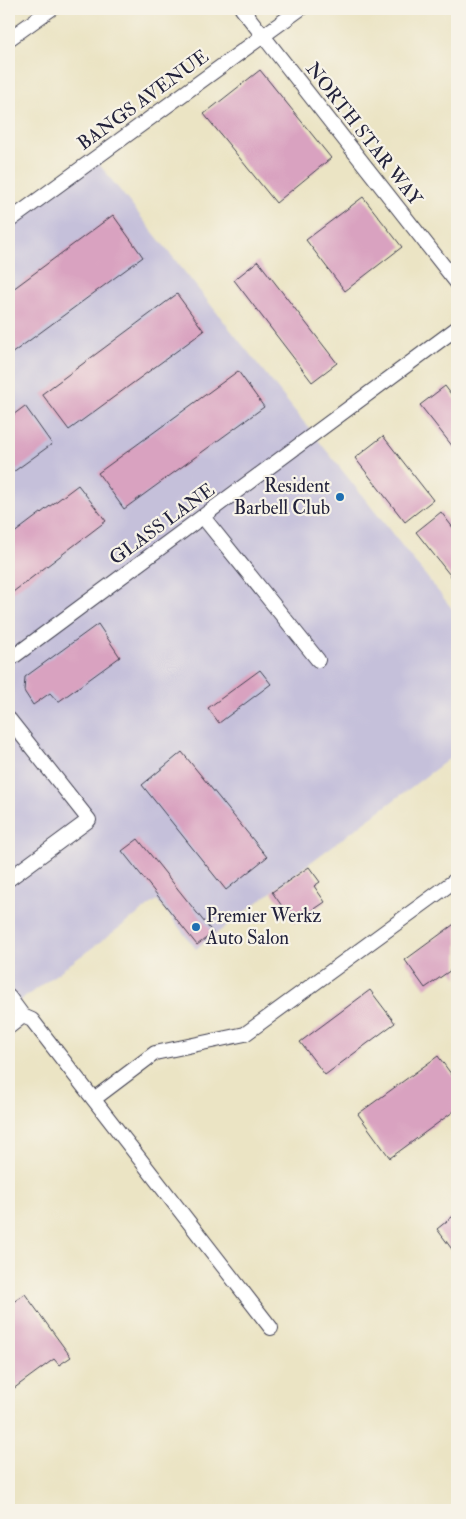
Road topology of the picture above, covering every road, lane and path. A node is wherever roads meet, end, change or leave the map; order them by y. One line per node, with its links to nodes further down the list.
1 (51, 9): 5 (street)
2 (242, 9): 4 (street, NORTH STAR WAY)
3 (300, 9): 4 (street, BANGS AVENUE)
4 (263, 35): 6 (street, BANGS AVENUE); 7 (street, NORTH STAR WAY)
5 (9, 40)
6 (9, 221)
7 (457, 283)
8 (457, 328): 9 (street, GLASS LANE)
9 (203, 518): 10 (street, GLASS LANE); 11 (street)
10 (9, 660)
11 (318, 660)
12 (9, 719): 13 (street)
13 (9, 879)
14 (457, 879): 18 (street)
15 (9, 998): 16 (street)
16 (23, 1016): 17 (street); 18 (street)
17 (9, 1027)
18 (94, 1099): 19 (street)
19 (271, 1328)

